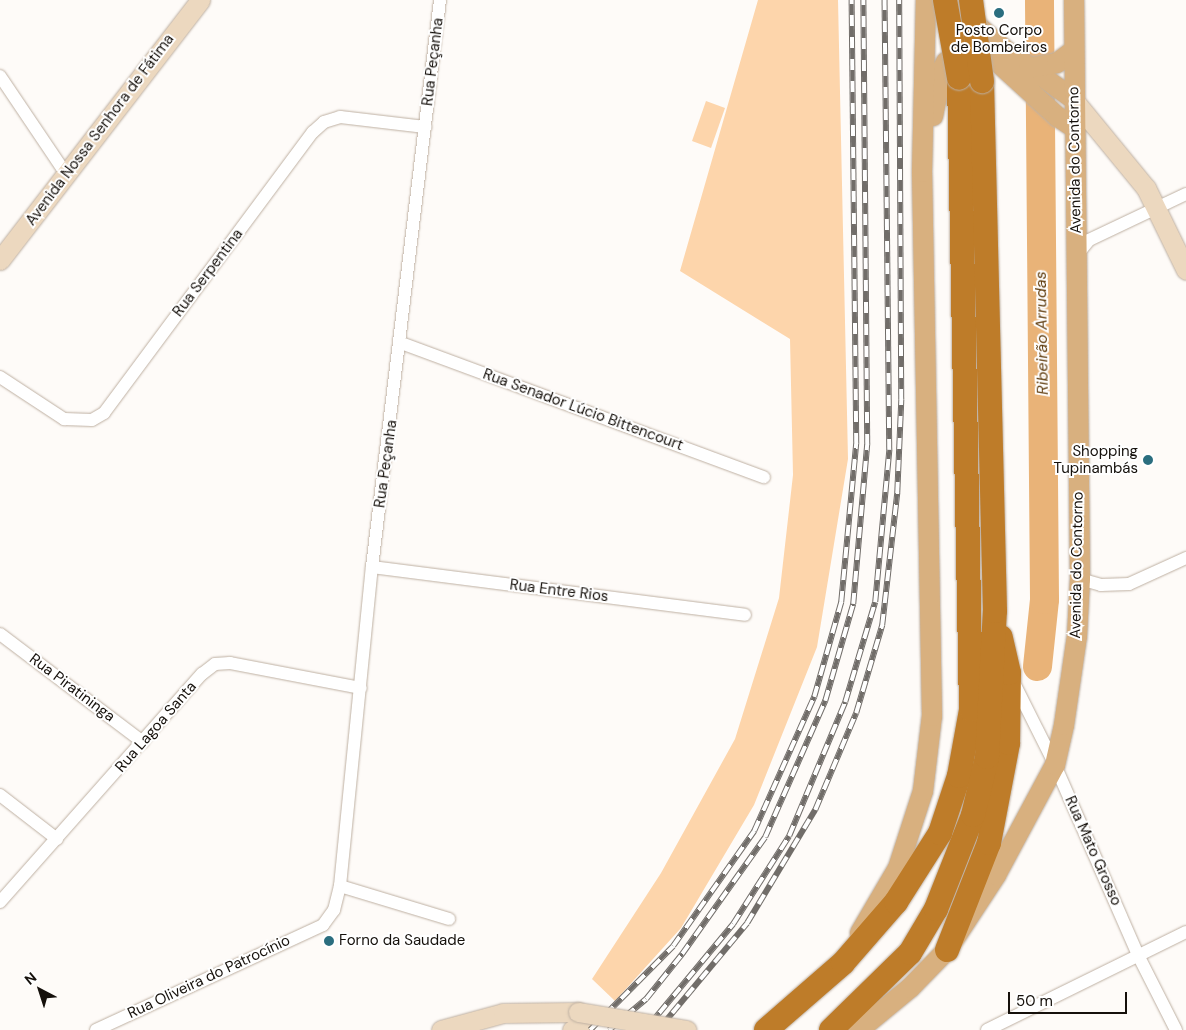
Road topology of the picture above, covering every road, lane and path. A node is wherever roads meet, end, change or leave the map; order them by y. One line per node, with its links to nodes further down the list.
1 (200, 0): 16 (street, Avenida Nossa Senhora de Fátima)
2 (440, 0): 14 (street, Rua Peçanha)
3 (926, 0): 15 (main road)
4 (946, 0): 8 (main road); 11 (highway, bridge)
5 (971, 0): 11 (highway, bridge)
6 (1074, 0): 7 (main road, Avenida do Contorno)
7 (1073, 51): 9 (main road); 12 (main road, Avenida do Contorno)
8 (1005, 58): 9 (main road); 13 (main road); 15 (main road)
9 (1029, 68): 12 (main road)
10 (0, 76): 16 (street)
11 (971, 79): 28 (highway); 44 (highway)
12 (1072, 98): 13 (main road, Avenida do Contorno); 18 (street)
13 (1066, 122): 19 (main road, Avenida do Contorno)
14 (425, 127): 22 (street, Rua Peçanha); 23 (street, Rua Serpentina)
15 (922, 172): 44 (main road)
16 (66, 174): 20 (street, Avenida Nossa Senhora de Fátima)
17 (1186, 194): 18 (street)
18 (1158, 209): 19 (street); 21 (street)
19 (1077, 255): 27 (main road, Avenida do Contorno)
20 (0, 260)
21 (1186, 270)
22 (401, 343): 24 (street, Rua Senador Lúcio Bittencourt); 26 (street, Rua Peçanha)
23 (0, 377)
24 (764, 476)
25 (1186, 558): 27 (street)
26 (372, 567): 29 (street, Rua Entre Rios); 32 (street, Rua Peçanha)
27 (1080, 579): 34 (main road, Avenida do Contorno)
28 (995, 611): 31 (highway); 52 (highway)
29 (745, 615)
30 (0, 634): 33 (street, Rua Piratininga)
31 (1009, 673): 34 (street, Rua Mato Grosso); 42 (highway)
32 (361, 688): 33 (street, Rua Lagoa Santa); 37 (street, Rua Peçanha)
33 (143, 742): 36 (street, Rua Lagoa Santa)
34 (1055, 765): 42 (main road, Avenida do Contorno); 43 (street, Rua Mato Grosso)
35 (0, 795): 36 (street)
36 (57, 839): 38 (street, Rua Lagoa Santa)
37 (340, 886): 39 (street); 40 (street, Rua Peçanha)
38 (0, 902)
39 (449, 919)
40 (323, 924): 47 (street, Rua Oliveira do Patrocínio)
41 (1186, 932): 43 (street)
42 (947, 950): 46 (main road, Avenida do Contorno)
43 (1138, 955): 53 (street); 54 (street, Rua Mato Grosso)
44 (843, 963): 51 (highway)
45 (580, 1024): 48 (street); 49 (street); 50 (street, bridge)
46 (866, 1027)
47 (96, 1030)
48 (440, 1030)
49 (572, 1030)
50 (687, 1030)
51 (766, 1030)
52 (831, 1030)
53 (987, 1030)
54 (1176, 1030)

